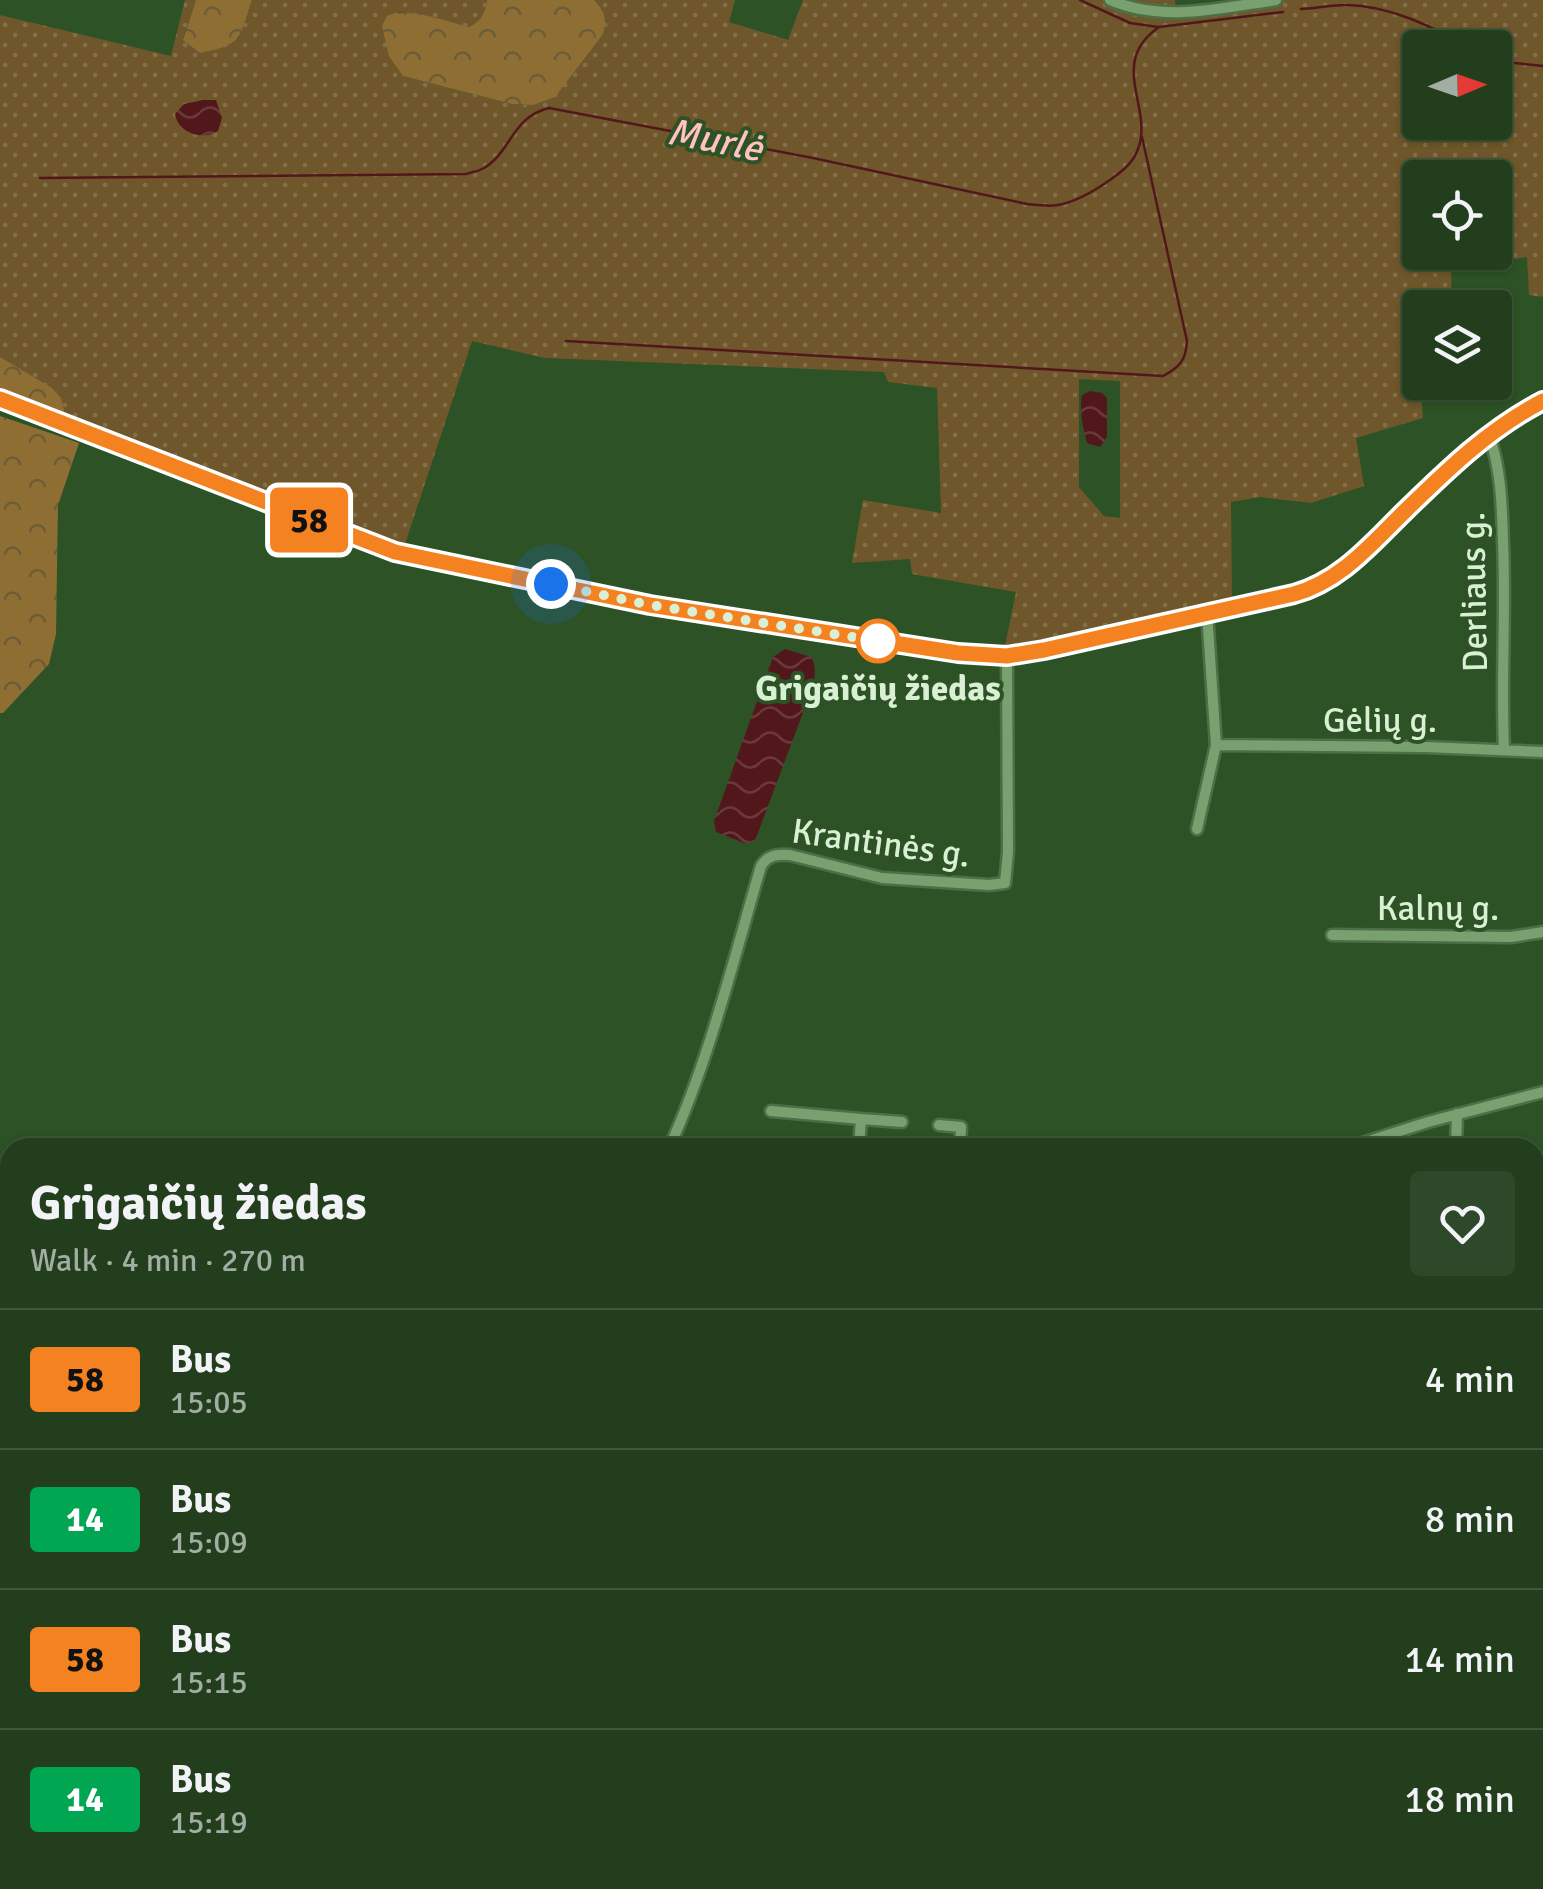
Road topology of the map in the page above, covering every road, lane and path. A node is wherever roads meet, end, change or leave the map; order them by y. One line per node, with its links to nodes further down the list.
1 (1110, 0): 2 (street)
2 (1276, 0)
3 (0, 399): 7 (main road)
4 (1543, 401): 5 (main road)
5 (1489, 434): 6 (main road); 9 (street, Derliaus g.)
6 (1207, 612): 7 (main road); 8 (street)
7 (1007, 656): 20 (street, Krantinės g.)
8 (1216, 745): 9 (street, Gėlių g.); 11 (street)
9 (1504, 750): 10 (street, Gėlių g.)
10 (1543, 752)
11 (1197, 829)
12 (1543, 932): 13 (street, Kalnų g.)
13 (1332, 936)
14 (1543, 1092): 16 (street)
15 (771, 1111): 17 (street)
16 (1458, 1114): 23 (street); 24 (street)
17 (861, 1118): 18 (street); 21 (street)
18 (902, 1122)
19 (939, 1125): 22 (street)
20 (674, 1138)
21 (860, 1138)
22 (960, 1138)
23 (1380, 1138)
24 (1457, 1138)

